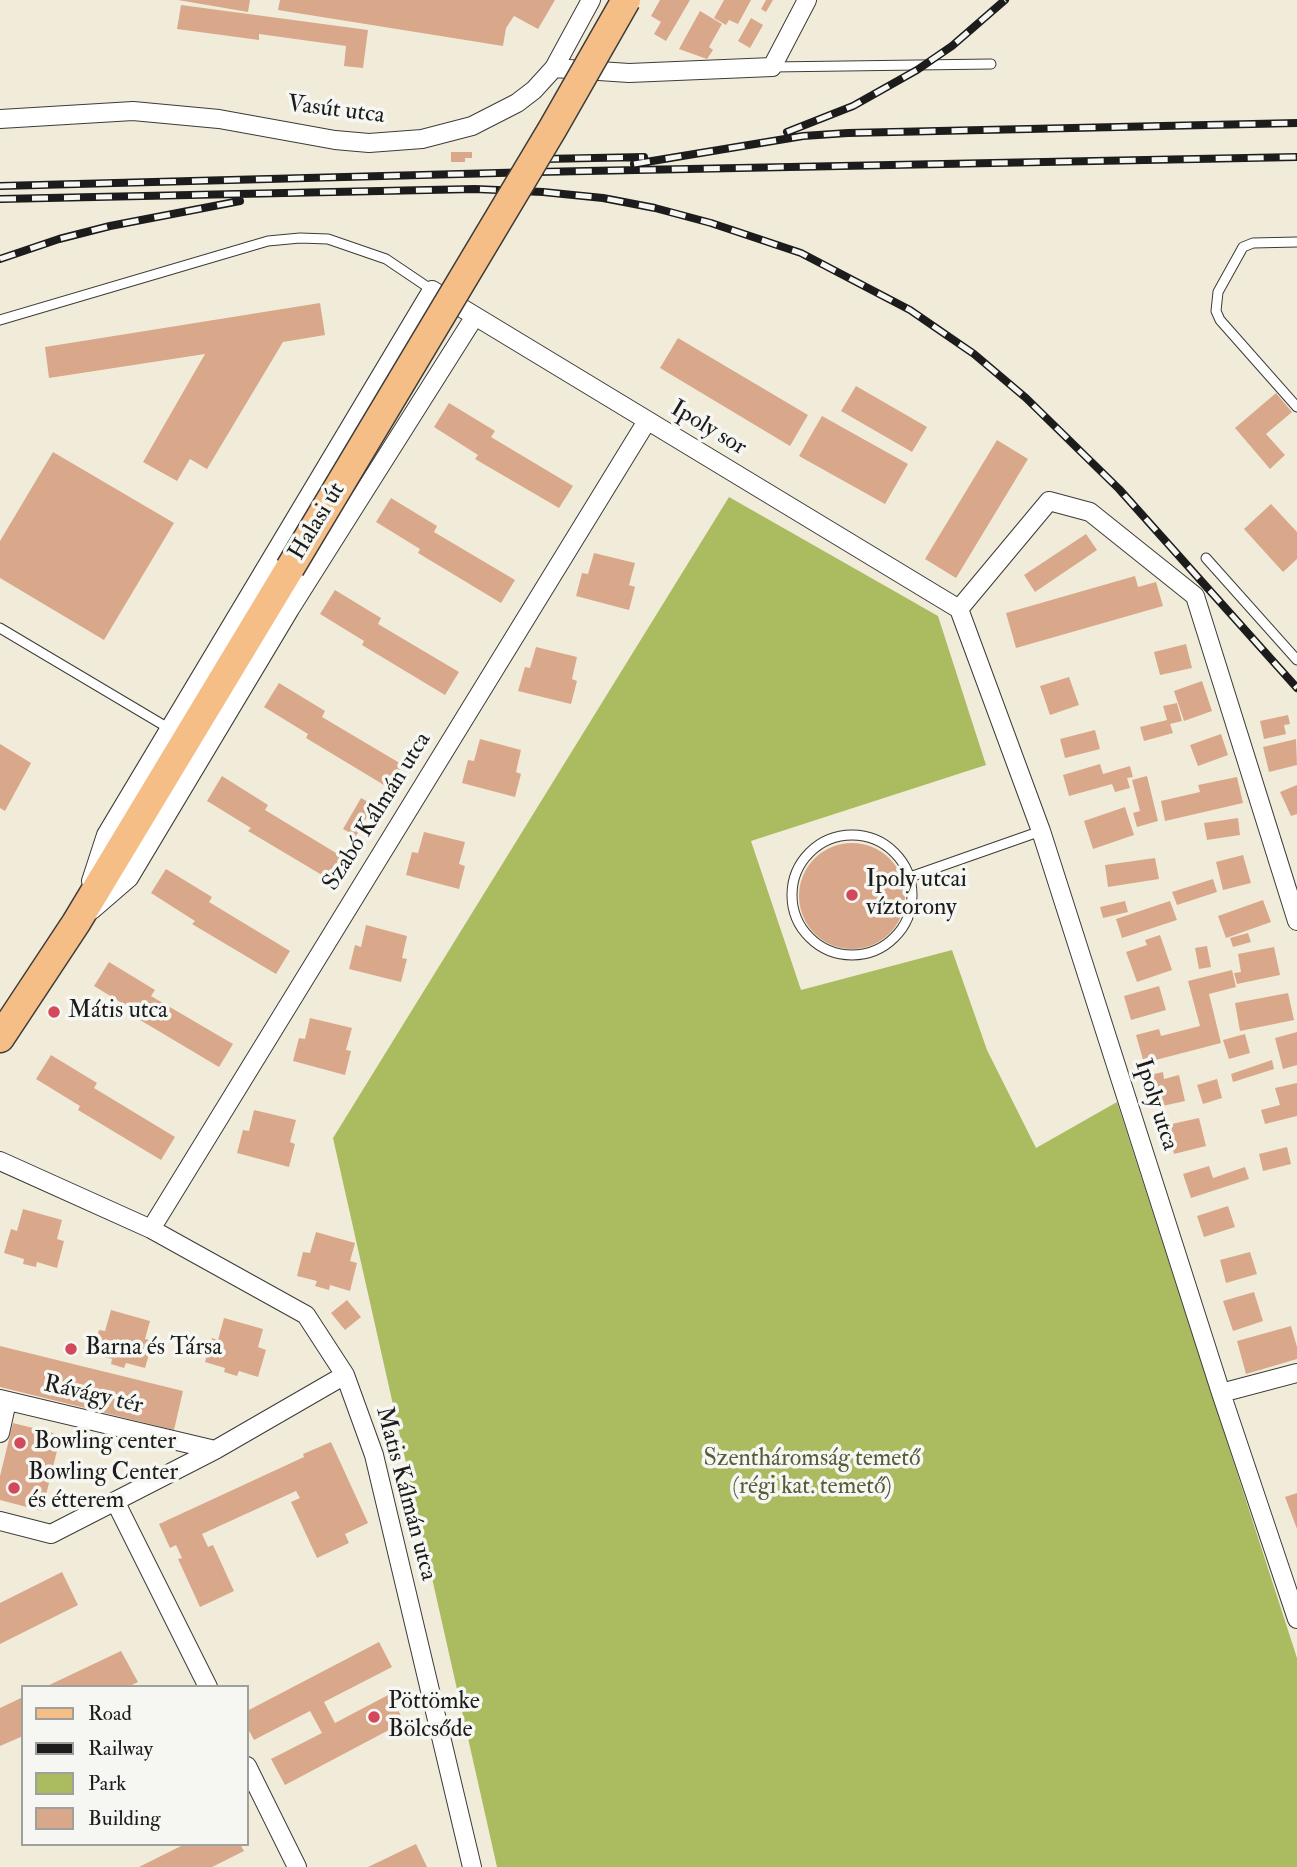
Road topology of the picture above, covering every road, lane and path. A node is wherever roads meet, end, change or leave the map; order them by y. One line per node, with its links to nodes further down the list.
1 (591, 0): 6 (street)
2 (626, 0): 22 (main road, Halasi út, bridge)
3 (807, 0): 5 (street)
4 (992, 64): 5 (lane)
5 (772, 67): 6 (street)
6 (554, 68): 7 (street, Vasút utca)
7 (0, 119)
8 (1297, 242): 12 (lane)
9 (432, 290): 10 (street, Ipoly sor); 11 (lane); 18 (street)
10 (475, 316): 13 (street, Ipoly sor); 22 (street)
11 (0, 320)
12 (1297, 407)
13 (647, 421): 15 (street, Ipoly sor); 25 (street, Szabó Kálmán utca)
14 (1206, 558): 17 (lane)
15 (959, 609): 19 (street, Ipoly utca); 21 (street)
16 (0, 628): 18 (lane)
17 (1297, 660)
18 (170, 729): 22 (street)
19 (1041, 831): 20 (lane); 28 (street, Ipoly utca)
20 (910, 877): 20 (lane)
21 (1297, 921)
22 (76, 923): 23 (main road, Halasi út)
23 (0, 1038)
24 (0, 1160): 25 (street, Matis Kálmán utca)
25 (152, 1229): 27 (street, Matis Kálmán utca)
26 (1297, 1373): 28 (street)
27 (345, 1375): 31 (street); 38 (street, Matis Kálmán utca)
28 (1222, 1393): 34 (street, Ipoly utca)
29 (4, 1400): 30 (street); 31 (street, Rávágy tér)
30 (0, 1433)
31 (215, 1450): 32 (street)
32 (115, 1501): 33 (street); 35 (street)
33 (0, 1521)
34 (1297, 1619)
35 (207, 1685)
36 (248, 1768): 37 (street)
37 (297, 1867)
38 (472, 1867)

